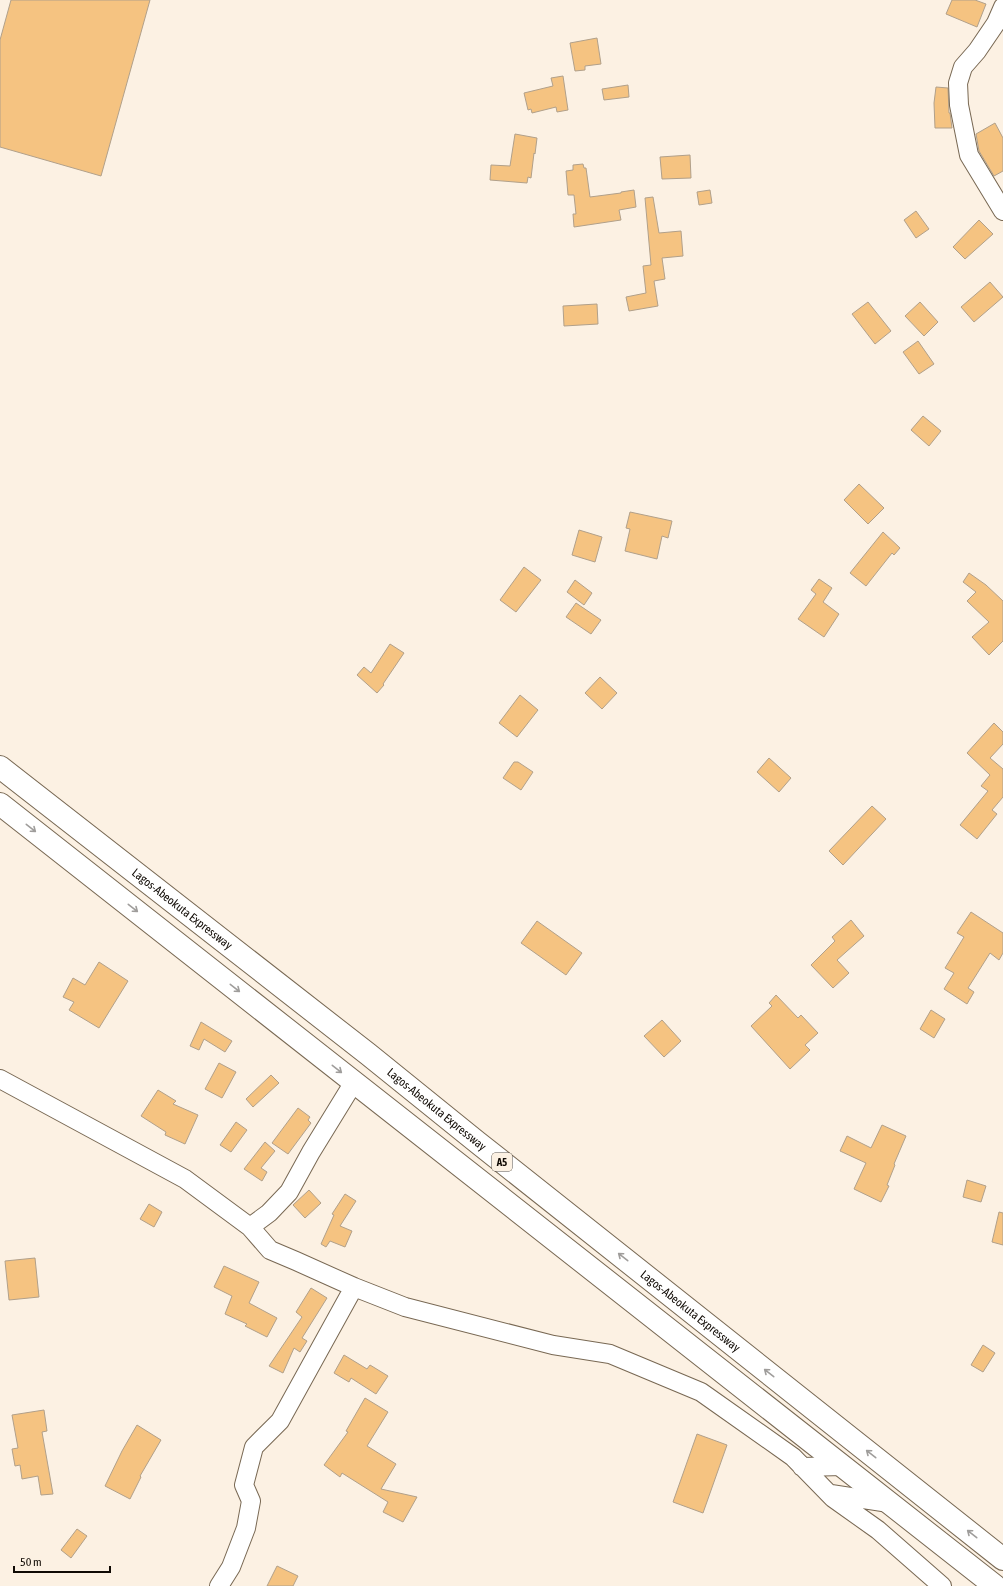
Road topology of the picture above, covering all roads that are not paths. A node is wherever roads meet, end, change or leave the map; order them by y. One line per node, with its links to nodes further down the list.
1 (1003, 7): 2 (street)
2 (1003, 211)
3 (0, 767): 13 (highway, Lagos-Abeokuta Expressway / A5, one-way to 3)
4 (0, 804): 6 (highway, A5, one-way to 6)
5 (0, 1079): 7 (street)
6 (354, 1082): 7 (street); 9 (highway, A5)
7 (250, 1227): 8 (street)
8 (354, 1287): 10 (street); 14 (street)
9 (843, 1466): 10 (street); 12 (highway, A5)
10 (802, 1467): 11 (street)
11 (829, 1493): 12 (street); 15 (street)
12 (889, 1503): 16 (highway, A5)
13 (1003, 1559)
14 (219, 1586)
15 (942, 1586)
16 (995, 1586)

